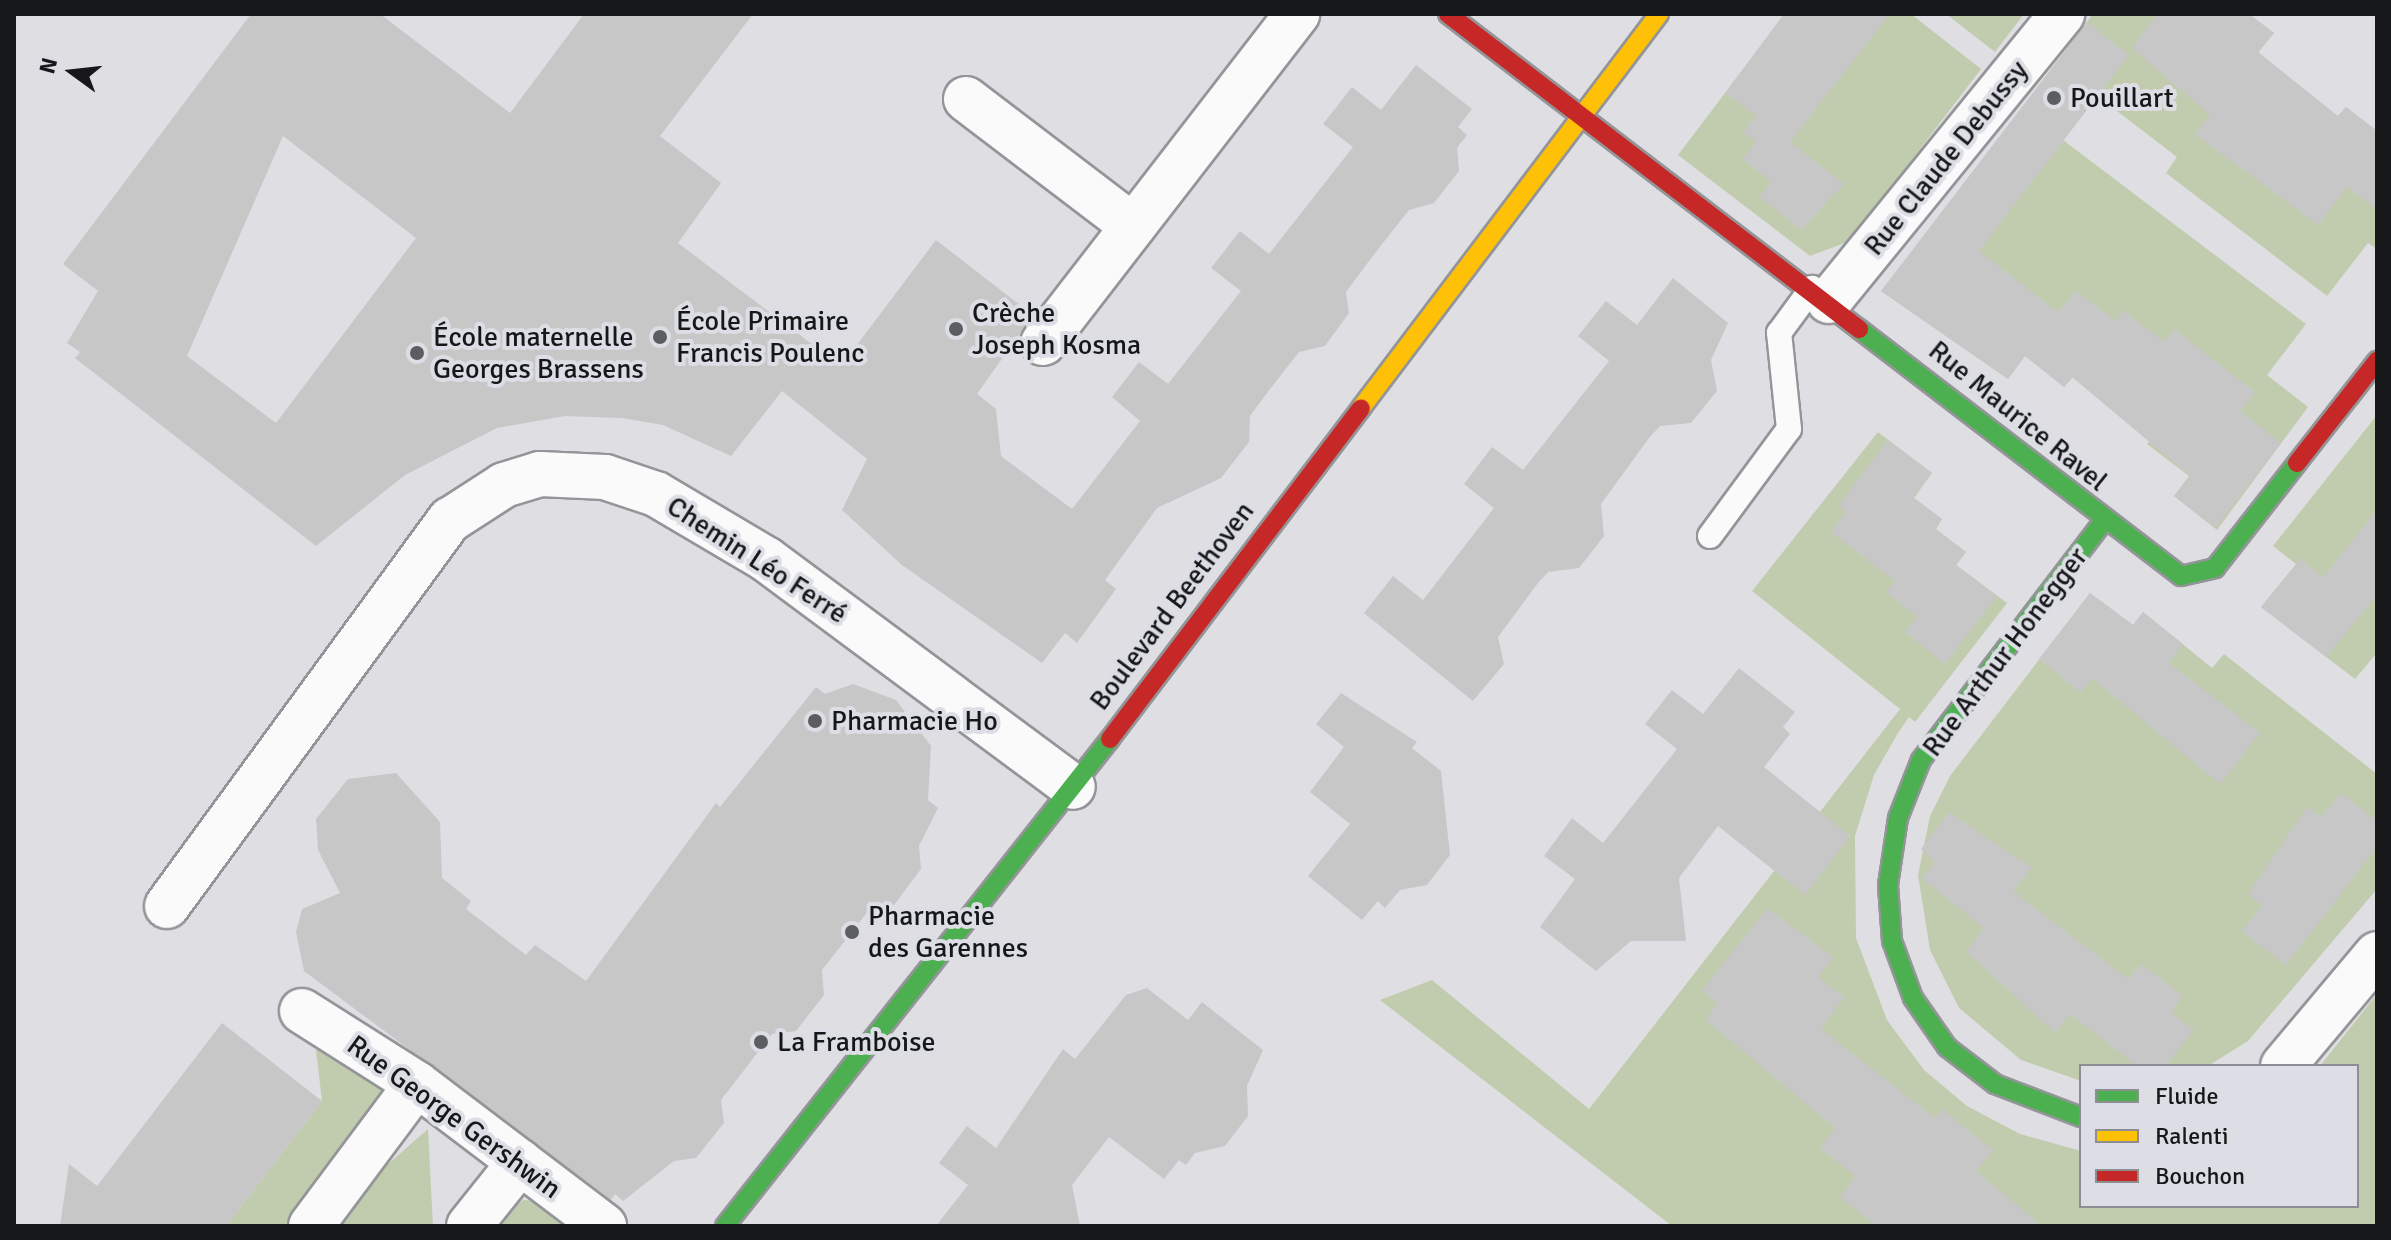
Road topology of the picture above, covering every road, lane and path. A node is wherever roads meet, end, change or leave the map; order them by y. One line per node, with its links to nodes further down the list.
1 (1297, 14): 7 (street)
2 (1448, 14): 6 (street, Rue Maurice Ravel)
3 (1659, 14): 6 (street, Boulevard Beethoven)
4 (2062, 14): 8 (street, Rue Claude Debussy)
5 (966, 99): 7 (street)
6 (1583, 116): 8 (street, Rue Maurice Ravel); 13 (street, Boulevard Beethoven)
7 (1133, 226): 9 (street)
8 (1820, 294): 11 (street, Rue Maurice Ravel); 12 (lane)
9 (1043, 343)
10 (2377, 361): 11 (street, Rue Maurice Ravel)
11 (2104, 521): 19 (street, Rue Arthur Honegger)
12 (1710, 536)
13 (1073, 787): 14 (street, Chemin Léo Ferré); 24 (street, Boulevard Beethoven)
14 (167, 906)
15 (2377, 954): 17 (street)
16 (302, 1011): 18 (street, Rue George Gershwin)
17 (2285, 1064)
18 (417, 1084): 20 (street, Rue George Gershwin); 21 (street)
19 (2079, 1116)
20 (520, 1162): 22 (street); 23 (street, Rue George Gershwin)
21 (311, 1226)
22 (469, 1226)
23 (604, 1226)
24 (725, 1226)

